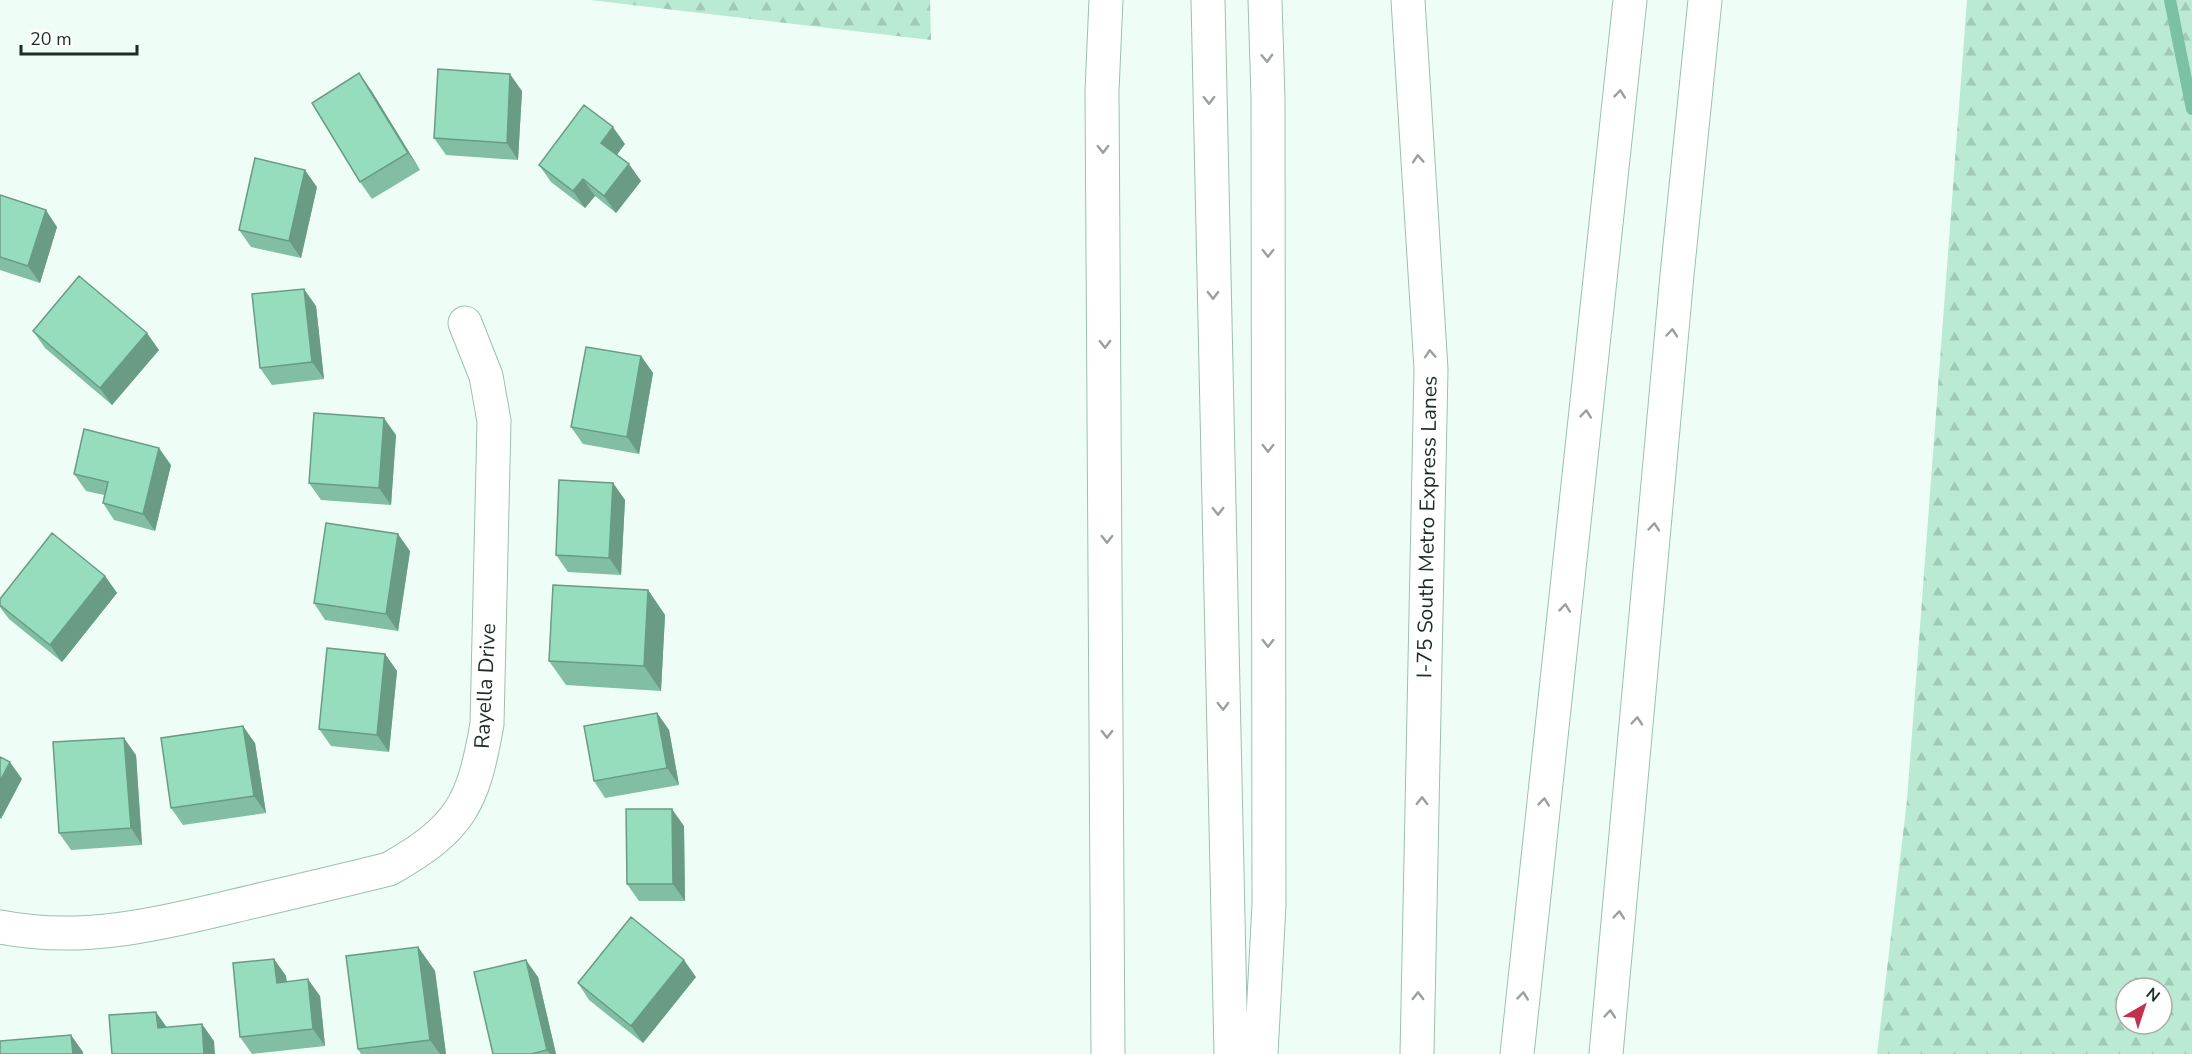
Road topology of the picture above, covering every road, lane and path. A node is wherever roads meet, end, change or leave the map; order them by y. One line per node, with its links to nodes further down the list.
1 (1097, 0): 8 (main road)
2 (1106, 0): 8 (main road)
3 (1208, 0): 12 (main road, one-way to 12)
4 (1265, 0): 13 (main road, one-way to 13)
5 (1408, 0): 14 (main road, I-75 South Metro Express Lanes, one-way to 5)
6 (1630, 0): 15 (main road, one-way to 6)
7 (1705, 0): 16 (main road, one-way to 7)
8 (1102, 91): 11 (main road, one-way to 11)
9 (465, 322): 10 (main road, Rayella Drive)
10 (0, 927)
11 (1108, 1054)
12 (1231, 1054)
13 (1261, 1054)
14 (1417, 1054)
15 (1517, 1054)
16 (1606, 1054)

